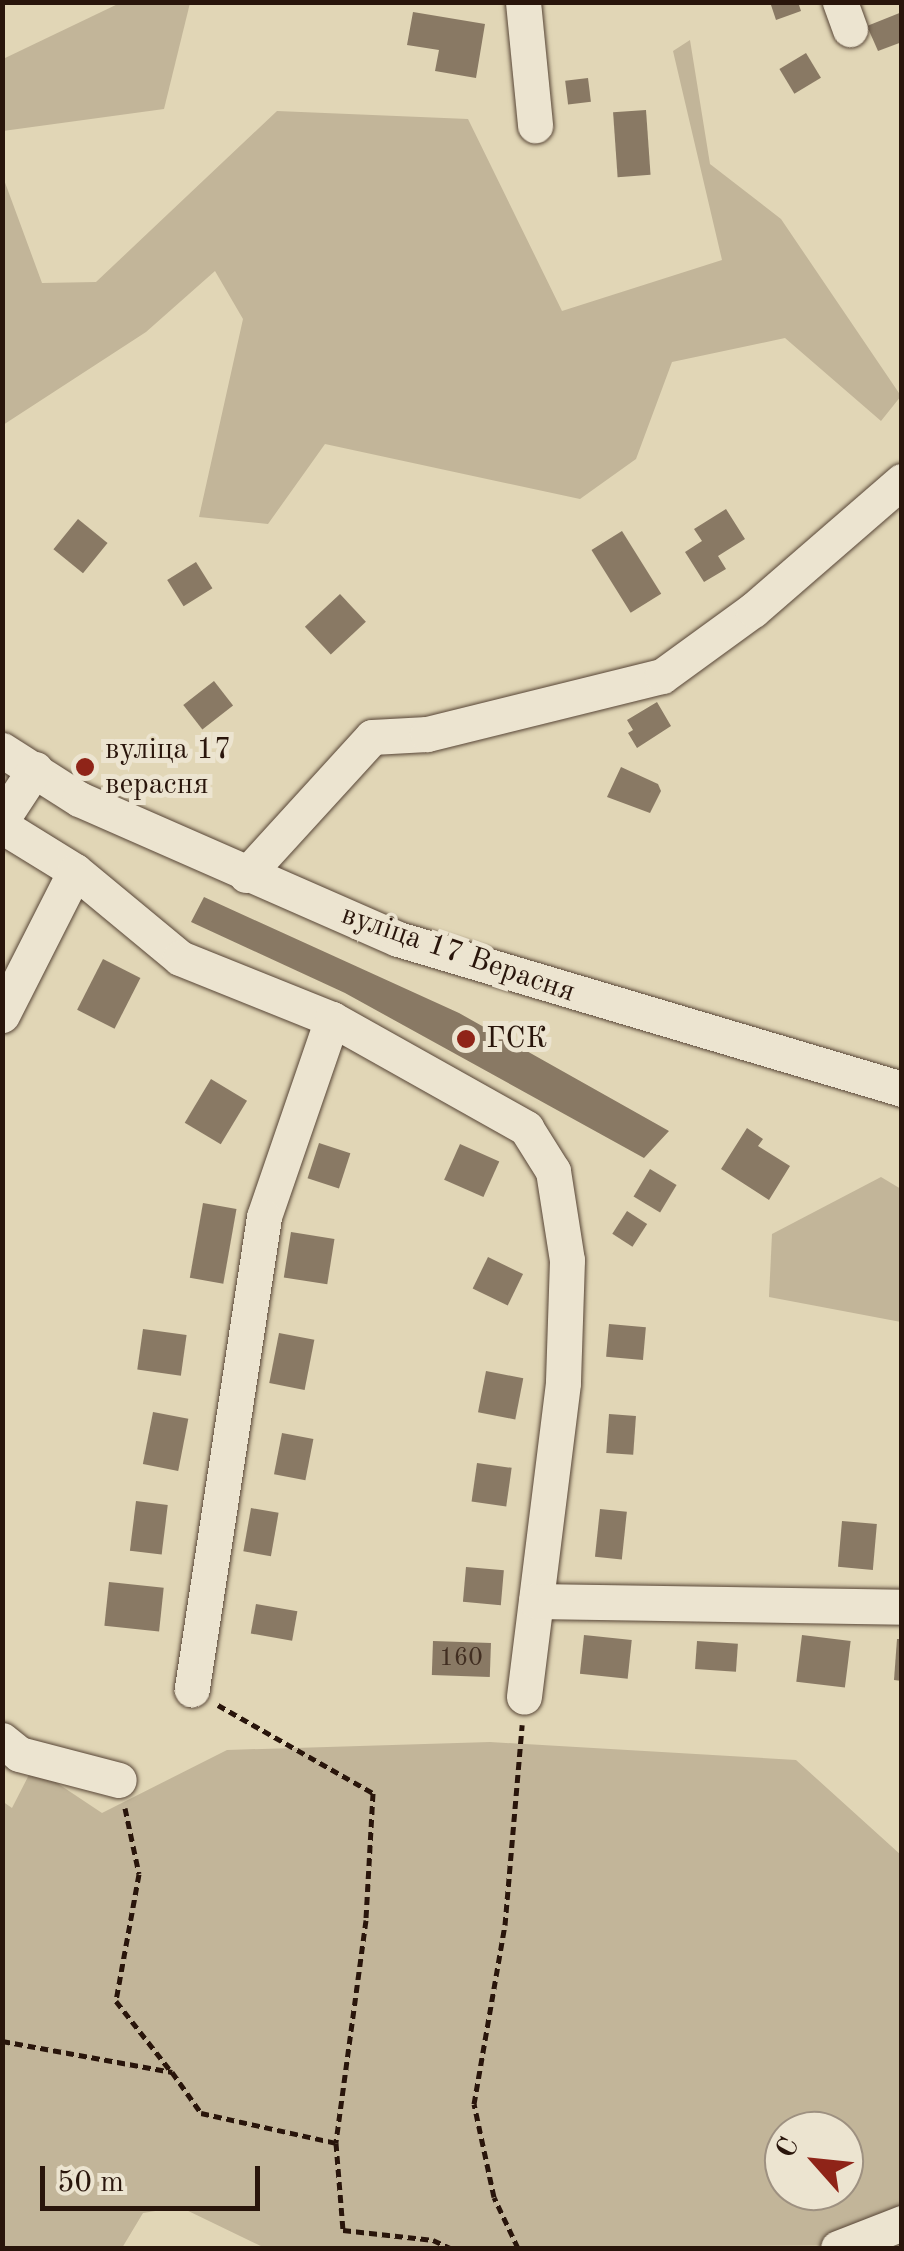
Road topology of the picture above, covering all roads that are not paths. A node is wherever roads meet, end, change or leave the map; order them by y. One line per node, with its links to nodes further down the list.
1 (523, 2): 2 (street)
2 (535, 125)
3 (902, 481): 8 (street)
4 (2, 750): 5 (street, вуліца 17 Верасня)
5 (35, 769): 6 (street); 8 (street, вуліца 17 Верасня)
6 (2, 823): 7 (street)
7 (75, 871): 9 (street); 10 (street)
8 (246, 876): 11 (street, вуліца 17 Верасня)
9 (2, 1015)
10 (332, 1019): 12 (street); 14 (street)
11 (902, 1089)
12 (536, 1602): 13 (street); 15 (street)
13 (902, 1607)
14 (192, 1690)
15 (524, 1697)
16 (2, 1740): 17 (street)
17 (118, 1780)
18 (902, 2223): 19 (street)
19 (838, 2248)

